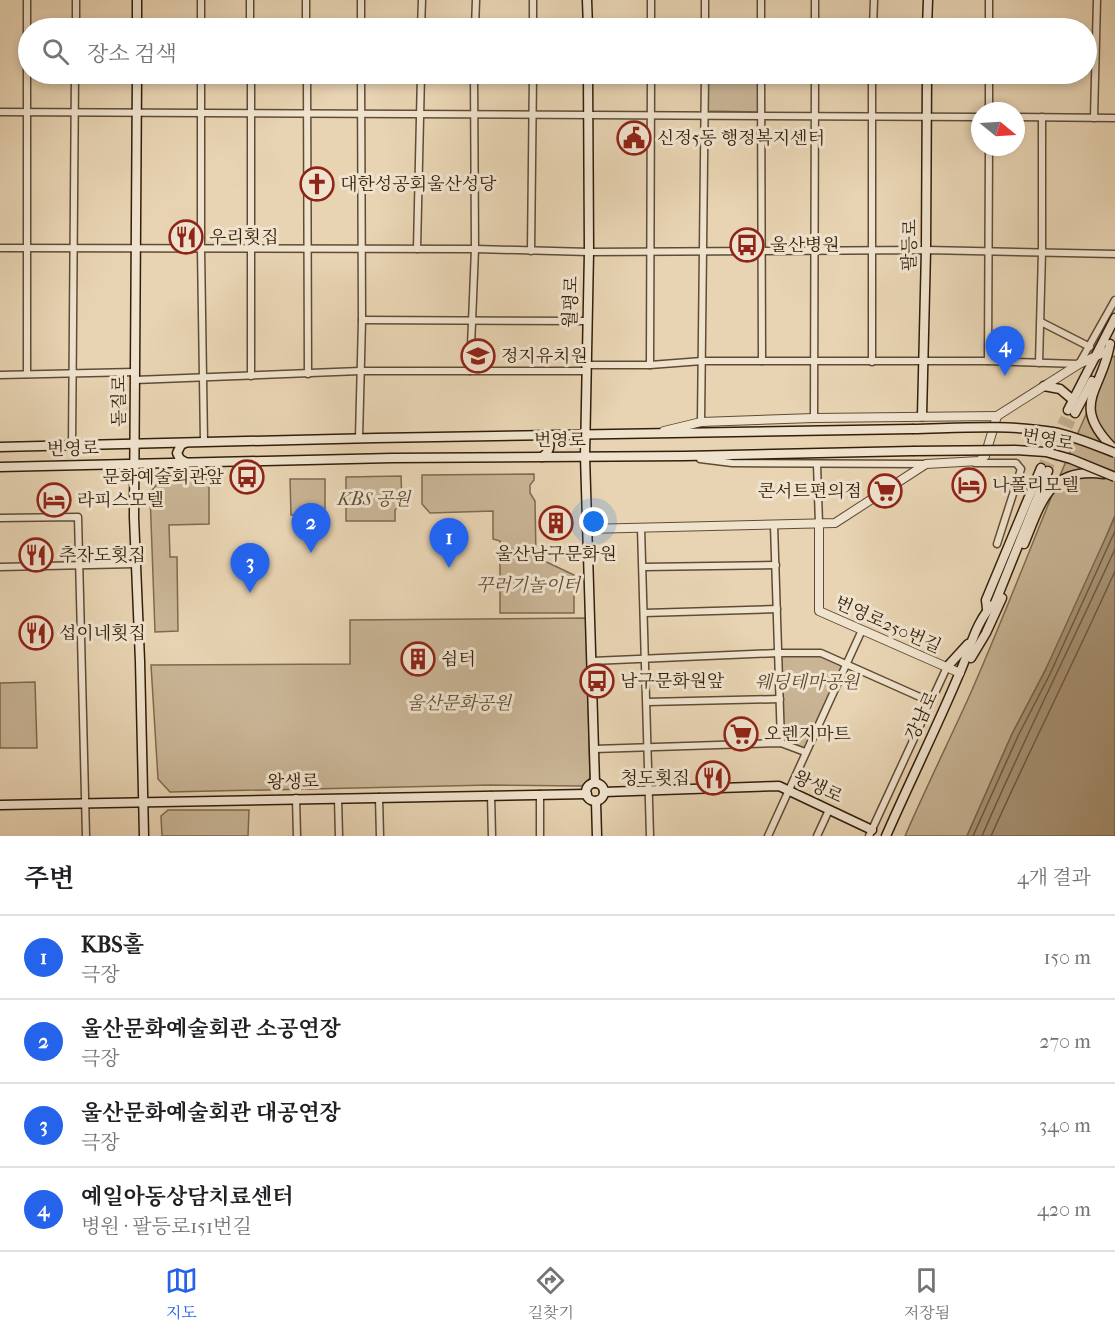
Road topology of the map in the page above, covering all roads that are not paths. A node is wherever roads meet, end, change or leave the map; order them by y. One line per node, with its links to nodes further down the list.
1 (27, 0): 20 (street)
2 (76, 0): 21 (street)
3 (137, 0): 22 (main road)
4 (201, 0): 23 (street)
5 (250, 0): 24 (street)
6 (306, 0): 25 (street)
7 (361, 0): 26 (street)
8 (422, 0): 27 (street)
9 (476, 0): 28 (street)
10 (533, 0): 29 (street)
11 (587, 0): 30 (main road)
12 (651, 0): 31 (street)
13 (705, 0): 32 (street)
14 (761, 0): 33 (street)
15 (815, 0): 34 (street)
16 (874, 0): 35 (street)
17 (928, 0): 36 (main road)
18 (989, 0): 37 (street)
19 (1097, 0): 38 (street)
20 (27, 18)
21 (76, 18)
22 (137, 18)
23 (201, 18)
24 (250, 18)
25 (306, 18)
26 (361, 18)
27 (421, 18)
28 (475, 18)
29 (533, 18)
30 (588, 18)
31 (651, 18)
32 (705, 18)
33 (761, 18)
34 (815, 18)
35 (873, 18)
36 (927, 18)
37 (989, 18)
38 (1097, 18)
39 (27, 84): 60 (street)
40 (75, 84): 61 (street)
41 (137, 84): 62 (main road, 돋질로)
42 (201, 84): 63 (street)
43 (251, 84): 64 (street)
44 (307, 84): 65 (street)
45 (362, 84): 66 (street)
46 (421, 84): 67 (street)
47 (474, 84): 68 (street)
48 (533, 84): 69 (street)
49 (588, 84): 70 (main road, 월평로)
50 (651, 84): 71 (street)
51 (705, 84): 72 (street)
52 (761, 84): 73 (street)
53 (815, 84): 74 (street)
54 (872, 84): 75 (street)
55 (927, 84): 76 (main road, 팔등로)
56 (989, 84): 58 (street)
57 (1095, 84): 80 (street)
58 (989, 102)
59 (0, 112): 60 (street)
60 (27, 112): 61 (street); 84 (street)
61 (75, 112): 62 (street); 85 (street)
62 (137, 112): 63 (street); 86 (main road, 돋질로)
63 (202, 113): 64 (street); 87 (street)
64 (252, 113): 65 (street); 88 (street)
65 (308, 113): 66 (street); 89 (street)
66 (362, 114): 67 (street); 90 (street)
67 (420, 114): 68 (street); 91 (street)
68 (473, 114): 69 (street); 92 (street)
69 (533, 115): 70 (street); 97 (street)
70 (588, 115): 71 (street); 101 (main road, 월평로)
71 (651, 115): 72 (street); 98 (street)
72 (705, 115): 73 (street); 99 (street)
73 (761, 115): 74 (street); 93 (street)
74 (815, 115): 75 (street); 94 (street)
75 (872, 116): 76 (street); 95 (street)
76 (927, 116): 77 (street); 96 (main road, 팔등로)
77 (971, 117)
78 (1025, 117): 79 (street)
79 (1042, 117): 80 (street); 102 (street)
80 (1094, 118): 81 (street)
81 (1115, 118)
82 (989, 156): 100 (street)
83 (0, 248): 84 (street)
84 (27, 248): 85 (street); 126 (street)
85 (74, 249): 86 (street); 127 (street)
86 (136, 249): 87 (street); 130 (main road, 돋질로)
87 (201, 249): 88 (street); 132 (street)
88 (251, 249): 89 (street); 131 (street)
89 (308, 249): 90 (street); 128 (street)
90 (362, 249): 91 (street); 106 (street)
91 (417, 249): 92 (street)
92 (475, 249): 97 (street); 107 (street)
93 (761, 250): 94 (street); 99 (street); 115 (street)
94 (816, 250): 95 (street); 118 (street)
95 (872, 250): 96 (street); 119 (street)
96 (926, 250): 100 (street); 116 (main road, 팔등로)
97 (531, 251): 101 (street)
98 (651, 251): 99 (street); 101 (street); 122 (street)
99 (705, 251): 114 (street)
100 (988, 251): 102 (street); 117 (street)
101 (589, 252): 108 (main road, 월평로)
102 (1042, 252): 103 (street); 109 (street)
103 (1115, 254)
104 (1115, 300): 111 (street)
105 (1115, 318): 113 (main road)
106 (362, 320): 107 (street); 124 (street)
107 (471, 320): 108 (street); 125 (street)
108 (586, 321): 123 (main road, 월평로)
109 (1041, 322): 111 (street); 120 (street)
110 (1115, 335): 112 (main road)
111 (1090, 347): 121 (street)
112 (1108, 348): 113 (street); 134 (main road); 148 (main road)
113 (1095, 355): 121 (street); 134 (main road)
114 (702, 361): 115 (street); 122 (street); 138 (street)
115 (762, 361): 118 (street)
116 (924, 361): 117 (street); 119 (street); 135 (main road, 팔등로)
117 (988, 361): 120 (street)
118 (815, 362): 119 (street); 137 (street)
119 (872, 362)
120 (1039, 363): 121 (street)
121 (1080, 364): 133 (street)
122 (650, 365): 123 (street)
123 (585, 368): 125 (street); 140 (main road, 월평로)
124 (360, 371): 125 (street); 128 (street); 142 (street)
125 (470, 371)
126 (27, 374): 127 (street); 129 (street)
127 (73, 374): 130 (street); 146 (street)
128 (308, 374): 131 (street)
129 (0, 375)
130 (135, 376): 132 (street); 145 (main road, 돋질로)
131 (251, 376): 132 (street)
132 (203, 377): 144 (street)
133 (1044, 386): 134 (main road); 136 (street)
134 (1073, 400)
135 (922, 416): 136 (street); 137 (street)
136 (998, 416): 153 (street)
137 (814, 418): 138 (street)
138 (702, 422): 139 (street)
139 (654, 433): 140 (main road, 번영로); 148 (main road, 번영로, bridge)
140 (585, 434): 141 (main road, 번영로); 149 (main road, 월평로)
141 (542, 435): 142 (main road, 번영로); 151 (main road)
142 (359, 438): 144 (main road, 번영로)
143 (186, 442): 144 (main road, 번영로); 145 (main road, 번영로); 152 (main road)
144 (204, 442)
145 (135, 444): 146 (main road, 번영로); 154 (main road, 돋질로)
146 (72, 446): 147 (main road, 번영로)
147 (0, 447)
148 (1115, 452)
149 (585, 456): 150 (main road, 번영로); 151 (main road, 번영로); 164 (main road, 월평로)
150 (685, 456): 155 (street); 159 (main road, 번영로, bridge)
151 (543, 457): 152 (main road, 번영로)
152 (185, 462): 154 (main road, 번영로)
153 (971, 463): 156 (street); 165 (street)
154 (135, 464): 157 (main road, 번영로); 166 (main road, 돋질로)
155 (817, 464): 156 (street); 161 (street, 번영로250번길)
156 (926, 464): 161 (street)
157 (0, 467)
158 (1044, 469): 173 (main road, 강남로)
159 (1113, 476): 180 (main road, bridge)
160 (0, 518): 167 (street)
161 (819, 524): 162 (street); 174 (street, 번영로250번길)
162 (774, 525): 163 (street); 168 (street)
163 (641, 528): 164 (street); 170 (street)
164 (586, 529): 177 (main road, 월평로)
165 (997, 544)
166 (135, 564): 167 (street); 199 (main road, 돋질로)
167 (79, 565): 169 (street); 200 (street)
168 (776, 565): 170 (street); 171 (street)
169 (0, 567)
170 (643, 567): 172 (street)
171 (777, 609): 172 (street); 175 (street)
172 (644, 613): 176 (street)
173 (978, 629): 179 (main road); 180 (main road, 강남로)
174 (862, 630): 178 (street); 179 (street, 번영로250번길)
175 (778, 653): 176 (street); 178 (street); 181 (street)
176 (645, 659): 177 (street); 182 (street)
177 (592, 661): 186 (main road, 월평로)
178 (846, 664): 183 (street); 187 (street)
179 (947, 667): 180 (street, 번영로250번길); 183 (street)
180 (960, 673): 215 (main road, 강남로)
181 (780, 699): 182 (street); 184 (street)
182 (647, 702): 185 (street)
183 (931, 702): 203 (street)
184 (781, 743): 185 (street); 187 (street)
185 (648, 747): 186 (street); 190 (street)
186 (594, 749): 188 (main road, 월평로)
187 (805, 752): 189 (street)
188 (595, 783): 191 (main road); 193 (main road)
189 (787, 790): 190 (main road, 왕생로); 202 (main road, 왕생로); 213 (street)
190 (649, 791): 191 (main road, 왕생로); 212 (street)
191 (604, 792): 198 (main road)
192 (540, 794): 193 (main road, 왕생로); 194 (main road, 왕생로); 210 (street)
193 (587, 794): 198 (main road)
194 (491, 795): 195 (main road, 왕생로); 209 (street)
195 (379, 797): 197 (main road, 왕생로); 208 (street)
196 (296, 798): 197 (main road, 왕생로); 199 (main road, 왕생로); 206 (street)
197 (338, 798): 207 (street)
198 (596, 801): 211 (main road)
199 (143, 802): 200 (main road, 왕생로); 205 (main road, 돋질로)
200 (85, 803): 201 (main road, 왕생로); 204 (street)
201 (0, 805)
202 (829, 810): 203 (main road, 왕생로); 214 (street)
203 (870, 833)
204 (86, 836)
205 (144, 836)
206 (297, 836)
207 (339, 836)
208 (380, 836)
209 (492, 836)
210 (540, 836)
211 (597, 836)
212 (650, 836)
213 (768, 836)
214 (817, 836)
215 (886, 836)

